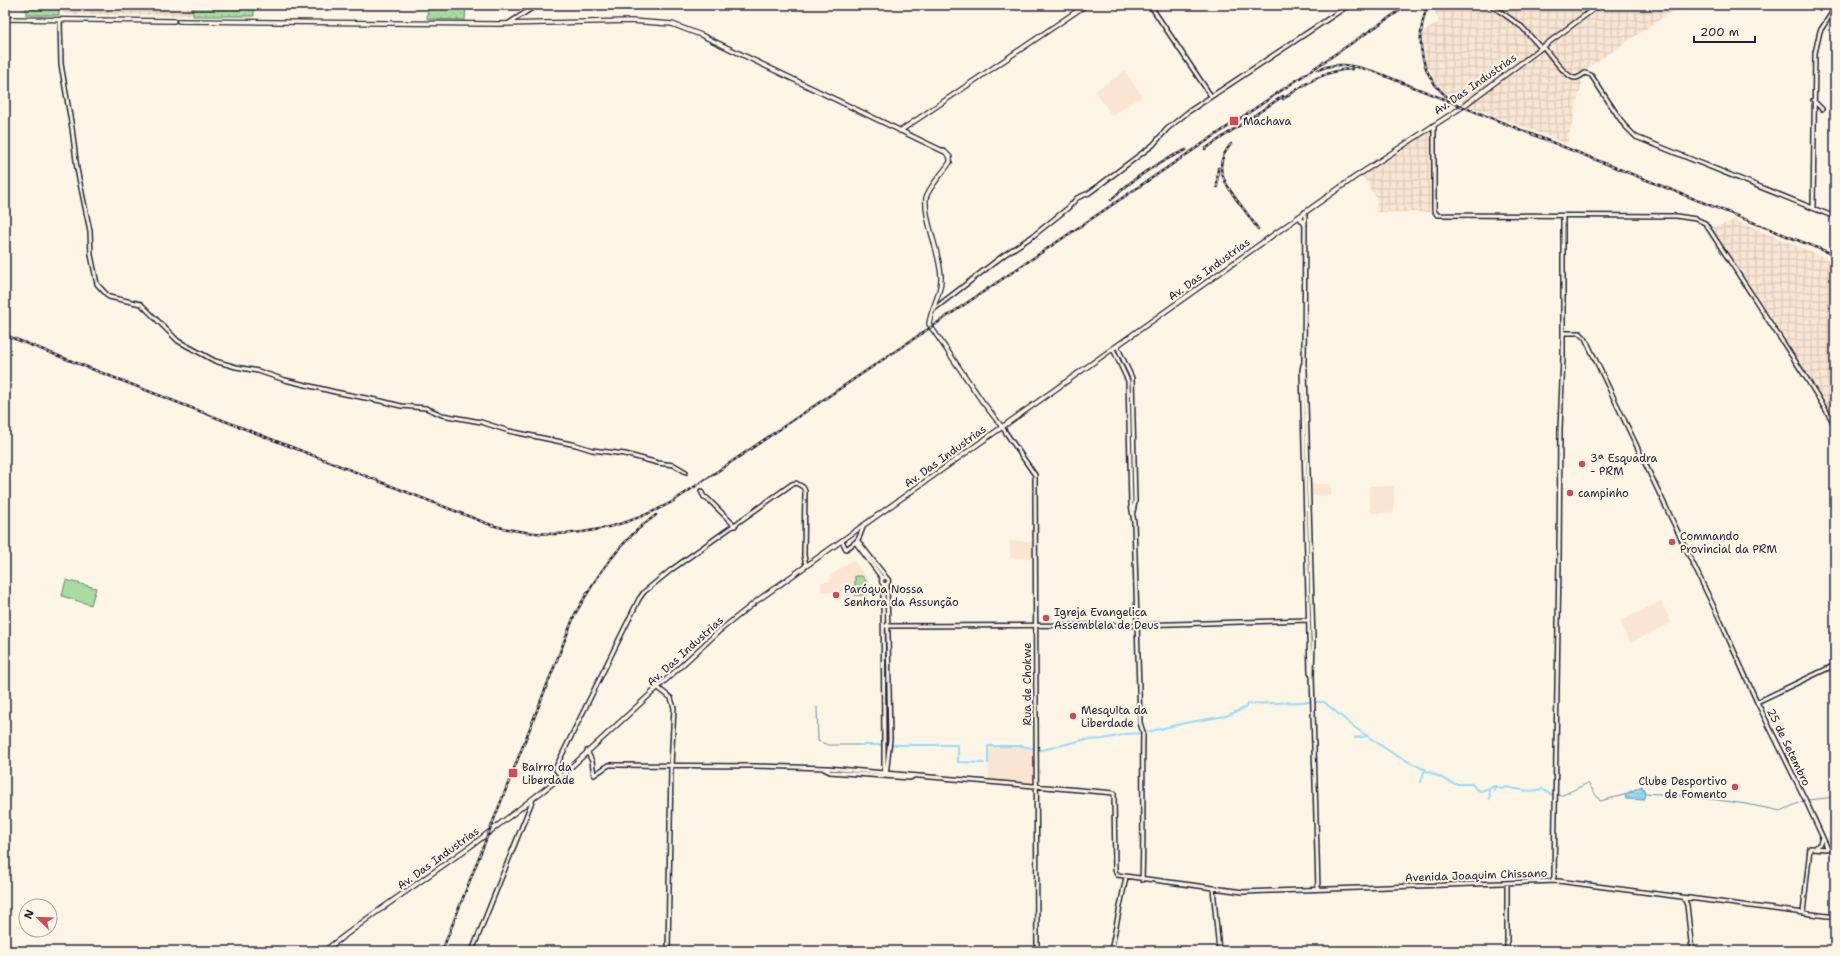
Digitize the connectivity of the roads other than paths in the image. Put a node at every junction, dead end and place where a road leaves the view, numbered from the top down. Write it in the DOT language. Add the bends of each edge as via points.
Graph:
graph roads {
  1 [pos="537,5"];
  2 [pos="1086,5"];
  3 [pos="1150,5"];
  4 [pos="1349,5"];
  5 [pos="1491,5"];
  6 [pos="1598,5"];
  7 [pos="1831,5"];
  8 [pos="1834,10"];
  9 [pos="5,19"];
  10 [pos="60,20"];
  11 [pos="174,21"];
  12 [pos="179,21"];
  13 [pos="509,23"];
  14 [pos="1542,47"];
  15 [pos="1210,96"];
  16 [pos="1813,100"];
  17 [pos="1822,109"];
  18 [pos="1434,125"];
  19 [pos="900,131"];
  20 [pos="1813,208"];
  21 [pos="1305,212"];
  22 [pos="1563,216"];
  23 [pos="1299,217"];
  24 [pos="1835,217"];
  25 [pos="1305,225"];
  26 [pos="934,309"];
  27 [pos="1563,333"];
  28 [pos="1117,346"];
  29 [pos="1113,349"];
  30 [pos="1835,425"];
  31 [pos="1002,427"];
  32 [pos="686,472"];
  33 [pos="1132,477"];
  34 [pos="701,491"];
  35 [pos="735,526"];
  36 [pos="863,527"];
  37 [pos="842,541"];
  38 [pos="857,542"];
  39 [pos="806,566"];
  40 [pos="884,578"];
  41 [pos="885,584"];
  42 [pos="1310,616"];
  43 [pos="1309,620"];
  44 [pos="1036,625"];
  45 [pos="1137,625"];
  46 [pos="885,626"];
  47 [pos="1311,640"];
  48 [pos="1835,665"];
  49 [pos="657,687"];
  50 [pos="1757,702"];
  51 [pos="587,751"];
  52 [pos="671,766"];
  53 [pos="886,775"];
  54 [pos="561,776"];
  55 [pos="1037,787"];
  56 [pos="534,797"];
  57 [pos="1822,836"];
  58 [pos="1815,848"];
  59 [pos="1554,863"];
  60 [pos="1126,877"];
  61 [pos="1142,880"];
  62 [pos="1552,881"];
  63 [pos="1558,881"];
  64 [pos="1506,883"];
  65 [pos="1213,888"];
  66 [pos="1318,889"];
  67 [pos="1684,898"];
  68 [pos="1690,899"];
  69 [pos="1687,905"];
  70 [pos="1803,913"];
  71 [pos="1835,917"];
  72 [pos="324,951"];
  73 [pos="472,951"];
  74 [pos="668,951"];
  75 [pos="1038,951"];
  76 [pos="1111,951"];
  77 [pos="1219,951"];
  78 [pos="1507,951"];
  79 [pos="1692,951"];
  1 -- 13 [label="street"];
  2 -- 19 [label="main road"];
  3 -- 15 [label="street"];
  4 -- 15 [label="street"];
  5 -- 14 [label="street" via="1522,27"];
  6 -- 14 [label="main road, Av. Das Industrias"];
  7 -- 8 [label="street"];
  8 -- 16 [label="street" via="1820,31 1815,53"];
  9 -- 10 [label="main road"];
  10 -- 11 [label="main road"];
  10 -- 32 [label="street" via="61,64 77,169 90,231 91,255 97,284 109,297 141,304 178,340 215,361 335,392 401,406 426,408 442,415 481,422 592,450 625,454 674,465"];
  11 -- 12 [label="street"];
  12 -- 13 [label="main road"];
  13 -- 19 [label="main road" via="631,21 672,24 701,35"];
  14 -- 18 [label="main road, Av. Das Industrias"];
  14 -- 20 [label="street" via="1573,78 1585,73 1591,75 1624,124 1636,137"];
  15 -- 26 [label="street" via="1167,129 1153,145 1089,193 1077,198 1033,236 1004,254"];
  16 -- 17 [label="street"];
  16 -- 20 [label="street"];
  18 -- 21 [label="main road, Av. Das Industrias"];
  18 -- 22 [label="street" via="1435,214"];
  19 -- 26 [label="main road" via="945,152 950,157 949,164 926,197 941,276"];
  20 -- 24 [label="street"];
  21 -- 23 [label="main road, Av. Das Industrias"];
  21 -- 25 [label="street"];
  22 -- 27 [label="street"];
  22 -- 30 [label="street" via="1676,216 1705,223"];
  23 -- 25 [label="street"];
  23 -- 28 [label="main road, Av. Das Industrias"];
  25 -- 42 [label="street" via="1304,365"];
  26 -- 31 [label="main road" via="929,324"];
  27 -- 50 [label="street, 25 de Setembro" via="1583,335"];
  27 -- 59 [label="street"];
  28 -- 29 [label="main road, Av. Das Industrias"];
  28 -- 33 [label="street" via="1132,378"];
  29 -- 31 [label="main road, Av. Das Industrias"];
  29 -- 33 [label="street" via="1128,380"];
  31 -- 36 [label="main road, Av. Das Industrias"];
  31 -- 44 [label="street, Rua de Chokwe" via="1035,475"];
  33 -- 45 [label="street"];
  34 -- 35 [label="street" via="704,497"];
  35 -- 39 [label="street" via="796,483 803,487 804,492"];
  35 -- 54 [label="street" via="671,570 641,595 556,767"];
  36 -- 37 [label="main road, Av. Das Industrias"];
  36 -- 38 [label="street"];
  37 -- 38 [label="street" via="846,549"];
  37 -- 39 [label="main road, Av. Das Industrias"];
  38 -- 40 [label="street"];
  39 -- 49 [label="main road, Av. Das Industrias" via="722,628"];
  40 -- 41 [label="street" via="882,582"];
  40 -- 41 [label="street" via="889,581"];
  41 -- 46 [label="street"];
  42 -- 43 [label="street"];
  42 -- 47 [label="street"];
  43 -- 45 [label="street"];
  43 -- 47 [label="street"];
  44 -- 45 [label="street"];
  44 -- 46 [label="street"];
  44 -- 55 [label="street, Rua de Chokwe"];
  45 -- 61 [label="street" via="1140,723 1143,733"];
  46 -- 53 [label="street"];
  46 -- 53 [label="street" via="890,739"];
  47 -- 66 [label="street"];
  48 -- 50 [label="street"];
  49 -- 51 [label="main road, Av. Das Industrias"];
  49 -- 52 [label="street" via="671,698 674,708"];
  50 -- 57 [label="street, 25 de Setembro"];
  51 -- 52 [label="street" via="594,775 609,765"];
  51 -- 54 [label="main road, Av. Das Industrias"];
  52 -- 53 [label="street" via="777,766"];
  52 -- 74 [label="street"];
  53 -- 55 [label="street"];
  54 -- 56 [label="main road, Av. Das Industrias"];
  55 -- 60 [label="street, Avenida Joaquim Chissano" via="1115,793 1115,870 1117,875"];
  55 -- 75 [label="street, Rua de Chokwe"];
  56 -- 72 [label="main road, Av. Das Industrias" via="475,843"];
  56 -- 73 [label="street"];
  57 -- 58 [label="street" via="1820,844"];
  57 -- 58 [label="street" via="1828,849"];
  58 -- 70 [label="street" via="1810,848"];
  59 -- 62 [label="street"];
  59 -- 63 [label="street"];
  60 -- 61 [label="street, Avenida Joaquim Chissano"];
  60 -- 76 [label="street"];
  61 -- 65 [label="street, Avenida Joaquim Chissano"];
  62 -- 63 [label="street, Avenida Joaquim Chissano"];
  62 -- 64 [label="street, Avenida Joaquim Chissano"];
  63 -- 67 [label="street, Avenida Joaquim Chissano"];
  64 -- 66 [label="street, Avenida Joaquim Chissano"];
  64 -- 78 [label="street"];
  65 -- 66 [label="street, Avenida Joaquim Chissano" via="1243,892"];
  65 -- 77 [label="street"];
  67 -- 68 [label="street, Avenida Joaquim Chissano"];
  67 -- 69 [label="street"];
  68 -- 69 [label="street"];
  68 -- 70 [label="street, Avenida Joaquim Chissano"];
  69 -- 79 [label="street"];
  70 -- 71 [label="street, Avenida Joaquim Chissano"];
}
